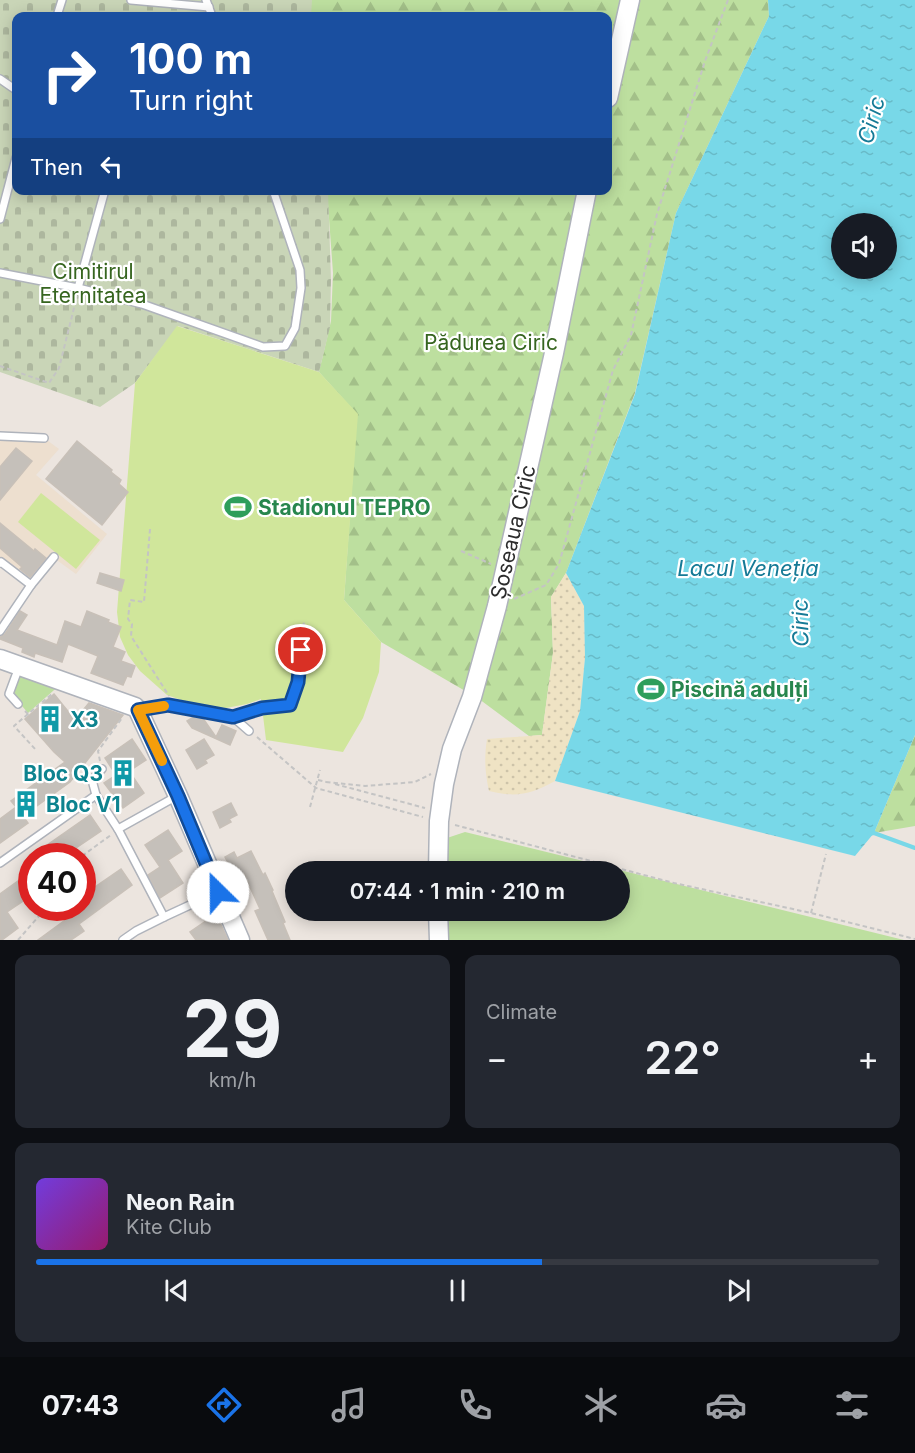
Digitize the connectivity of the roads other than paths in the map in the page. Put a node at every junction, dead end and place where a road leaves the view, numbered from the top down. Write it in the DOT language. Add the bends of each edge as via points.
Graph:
graph roads {
  1 [pos="131,0"];
  2 [pos="630,0"];
  3 [pos="207,3"];
  4 [pos="612,80"];
  5 [pos="12,173"];
  6 [pos="104,195"];
  7 [pos="275,195"];
  8 [pos="586,195"];
  9 [pos="0,219"];
  10 [pos="0,273"];
  11 [pos="78,288"];
  12 [pos="0,436"];
  13 [pos="44,438"];
  14 [pos="54,557"];
  15 [pos="0,562"];
  16 [pos="31,585"];
  17 [pos="0,631"];
  18 [pos="301,650"];
  19 [pos="0,659"];
  20 [pos="20,666"];
  21 [pos="18,704"];
  22 [pos="134,708"];
  23 [pos="233,717"];
  24 [pos="249,731"];
  25 [pos="102,769"];
  26 [pos="96,795"];
  27 [pos="178,796"];
  28 [pos="118,829"];
  29 [pos="439,861"];
  30 [pos="0,863"];
  31 [pos="218,892"];
  32 [pos="164,917"];
  33 [pos="438,921"];
  34 [pos="123,940"];
  35 [pos="240,940"];
  36 [pos="439,940"];
  1 -- 3 [label="lane"];
  2 -- 4 [label="street"];
  5 -- 9 [label="lane"];
  6 -- 11 [label="lane"];
  7 -- 11 [label="lane" via="300,270 295,328 285,346 263,347 142,304"];
  8 -- 29 [label="street, Șoseaua Ciric" via="497,606 472,697 449,761"];
  10 -- 11 [label="lane"];
  12 -- 13 [label="lane"];
  14 -- 16 [label="lane"];
  15 -- 16 [label="lane"];
  16 -- 17 [label="lane"];
  18 -- 23 [label="lane" via="298,682 290,705"];
  19 -- 20 [label="street"];
  20 -- 21 [label="lane" via="9,694"];
  20 -- 22 [label="street"];
  22 -- 23 [label="lane" via="168,705"];
  22 -- 27 [label="street"];
  23 -- 24 [label="lane"];
  25 -- 26 [label="lane" via="92,780"];
  26 -- 28 [label="lane"];
  26 -- 30 [label="lane"];
  27 -- 28 [label="lane"];
  27 -- 31 [label="street"];
  28 -- 32 [label="lane"];
  31 -- 32 [label="lane"];
  31 -- 35 [label="street"];
  32 -- 34 [label="lane"];
  33 -- 36 [label="street"];
}
